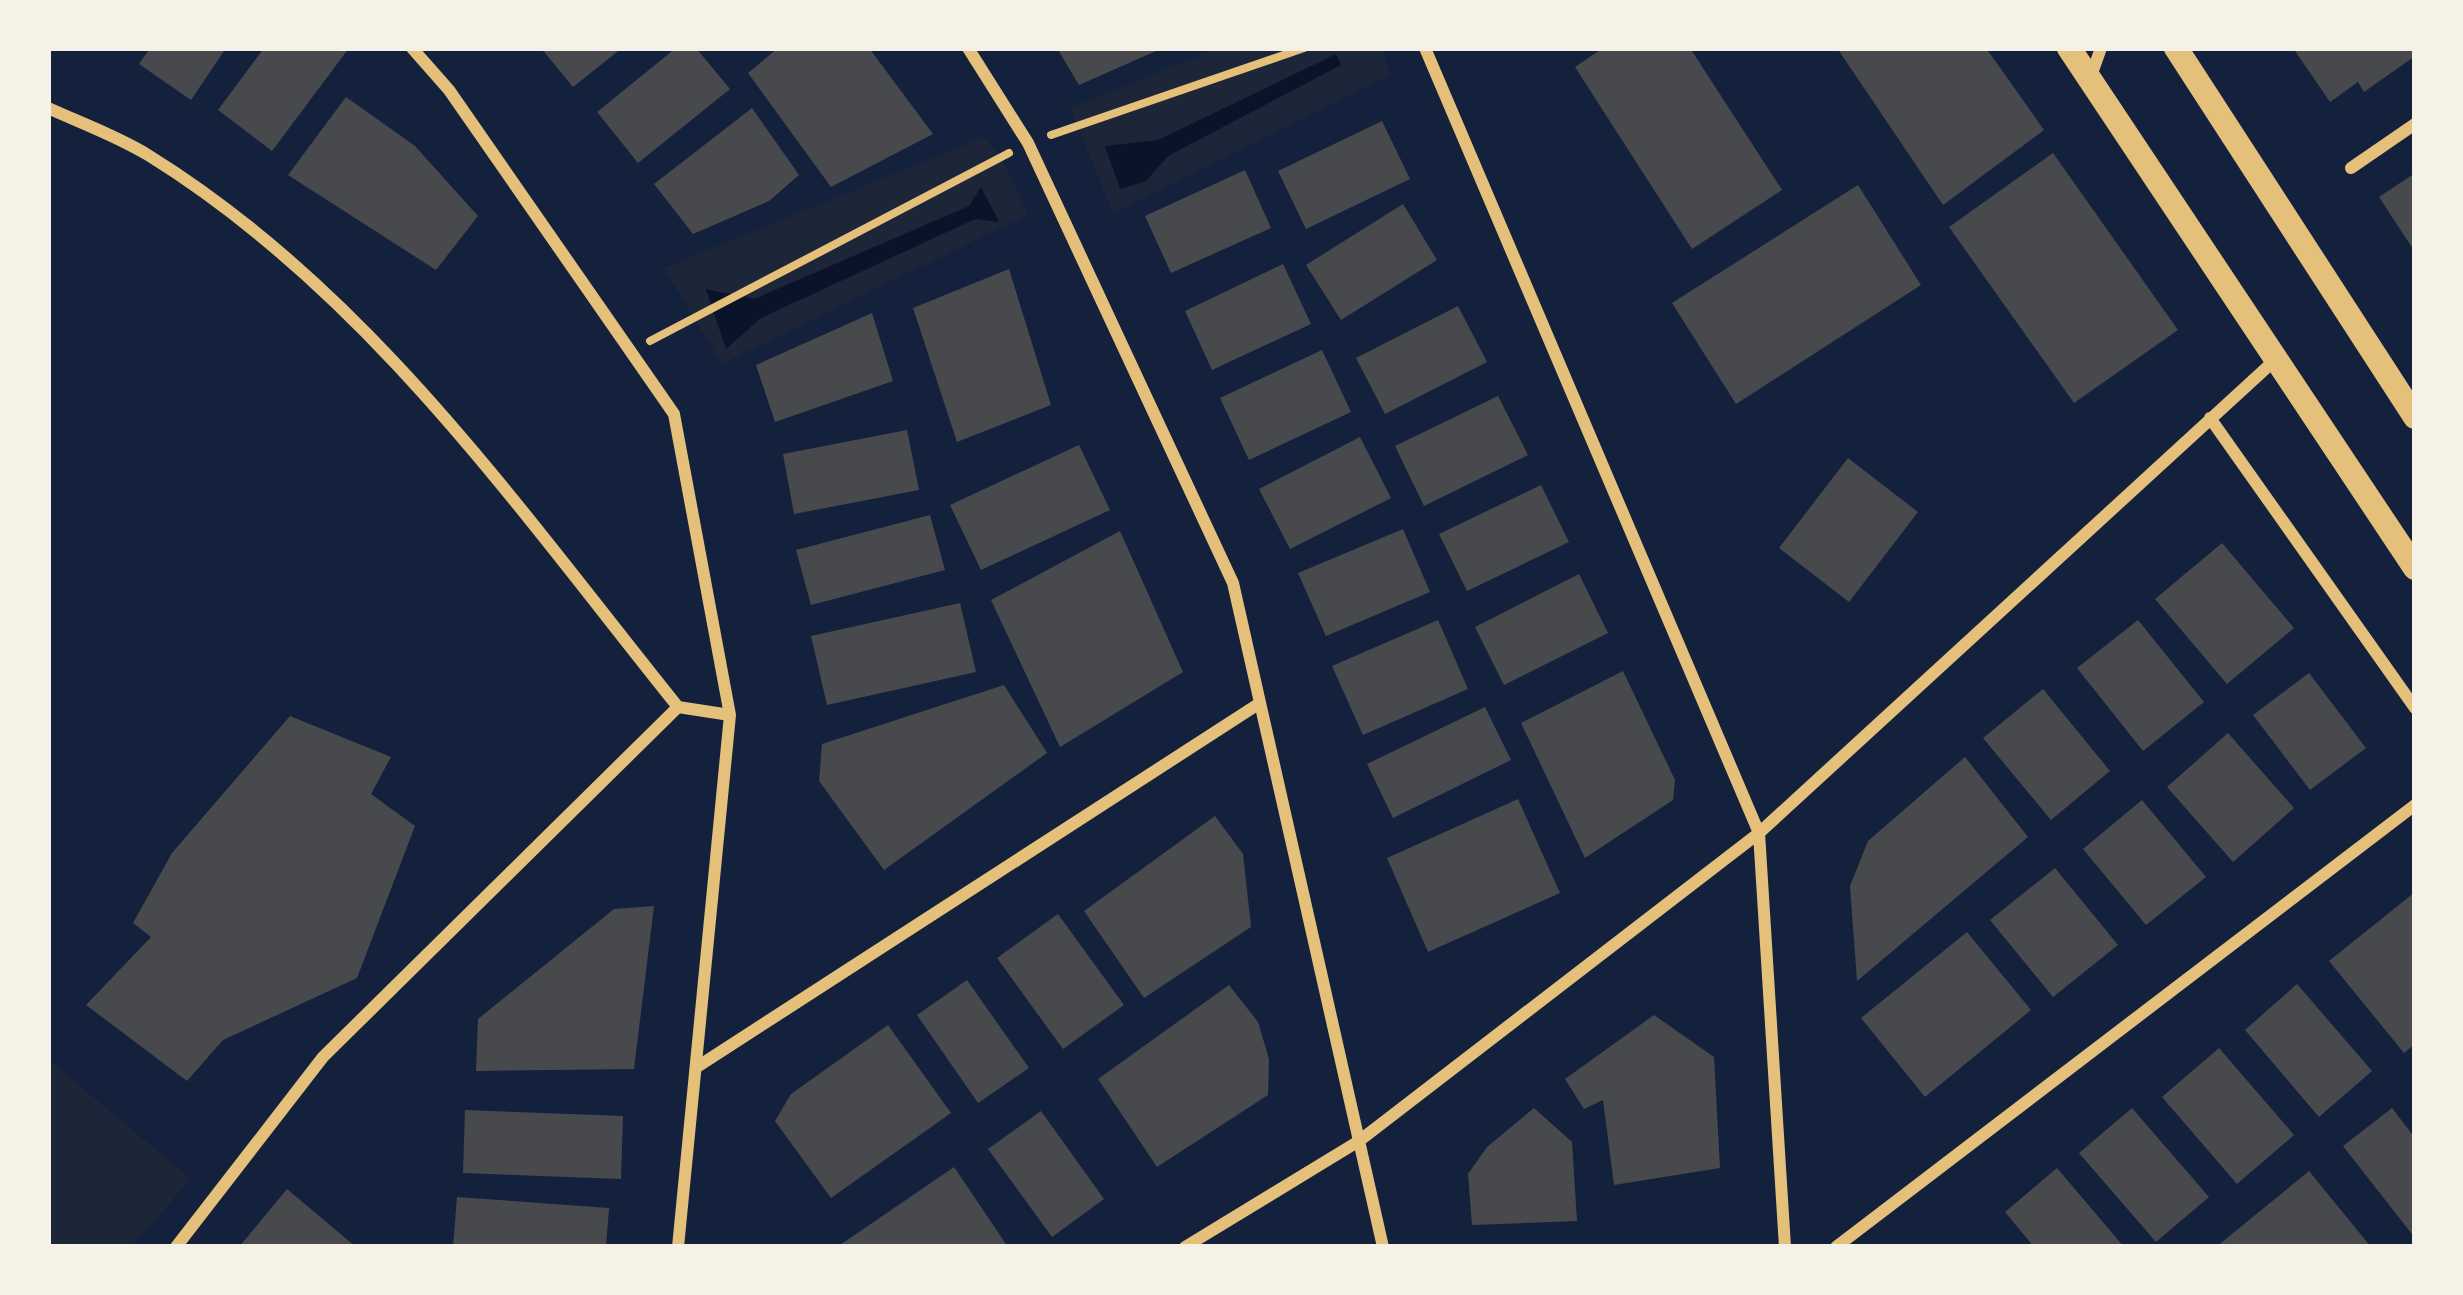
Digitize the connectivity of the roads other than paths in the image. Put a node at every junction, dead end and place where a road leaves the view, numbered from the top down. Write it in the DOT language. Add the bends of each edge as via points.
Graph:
graph roads {
  1 [pos="412,48"];
  2 [pos="968,48"];
  3 [pos="1425,48"];
  4 [pos="2069,48"];
  5 [pos="2101,48"];
  6 [pos="2176,48"];
  7 [pos="2091,78"];
  8 [pos="48,108"];
  9 [pos="2415,124"];
  10 [pos="2350,168"];
  11 [pos="2275,360"];
  12 [pos="2210,418"];
  13 [pos="2415,418"];
  14 [pos="2415,568"];
  15 [pos="1260,703"];
  16 [pos="678,706"];
  17 [pos="2415,708"];
  18 [pos="730,715"];
  19 [pos="2415,805"];
  20 [pos="1760,833"];
  21 [pos="697,1067"];
  22 [pos="1359,1141"];
  23 [pos="176,1247"];
  24 [pos="678,1247"];
  25 [pos="1185,1247"];
  26 [pos="1383,1247"];
  27 [pos="1785,1247"];
  28 [pos="1836,1247"];
  1 -- 18 [label="street" via="674,413"];
  2 -- 15 [label="street" via="1028,143 1232,583"];
  3 -- 20 [label="street"];
  4 -- 7 [label="main road"];
  5 -- 7 [label="street"];
  6 -- 13 [label="main road"];
  7 -- 11 [label="main road"];
  8 -- 16 [label="street" via="146,153 297,264 432,401"];
  9 -- 10 [label="street"];
  11 -- 12 [label="street"];
  11 -- 14 [label="main road"];
  12 -- 17 [label="street"];
  12 -- 20 [label="street"];
  15 -- 21 [label="street"];
  15 -- 22 [label="street"];
  16 -- 18 [label="street"];
  16 -- 23 [label="street" via="323,1057"];
  18 -- 21 [label="street"];
  19 -- 28 [label="street"];
  20 -- 22 [label="street"];
  20 -- 27 [label="street"];
  21 -- 24 [label="street"];
  22 -- 25 [label="street"];
  22 -- 26 [label="street"];
}
